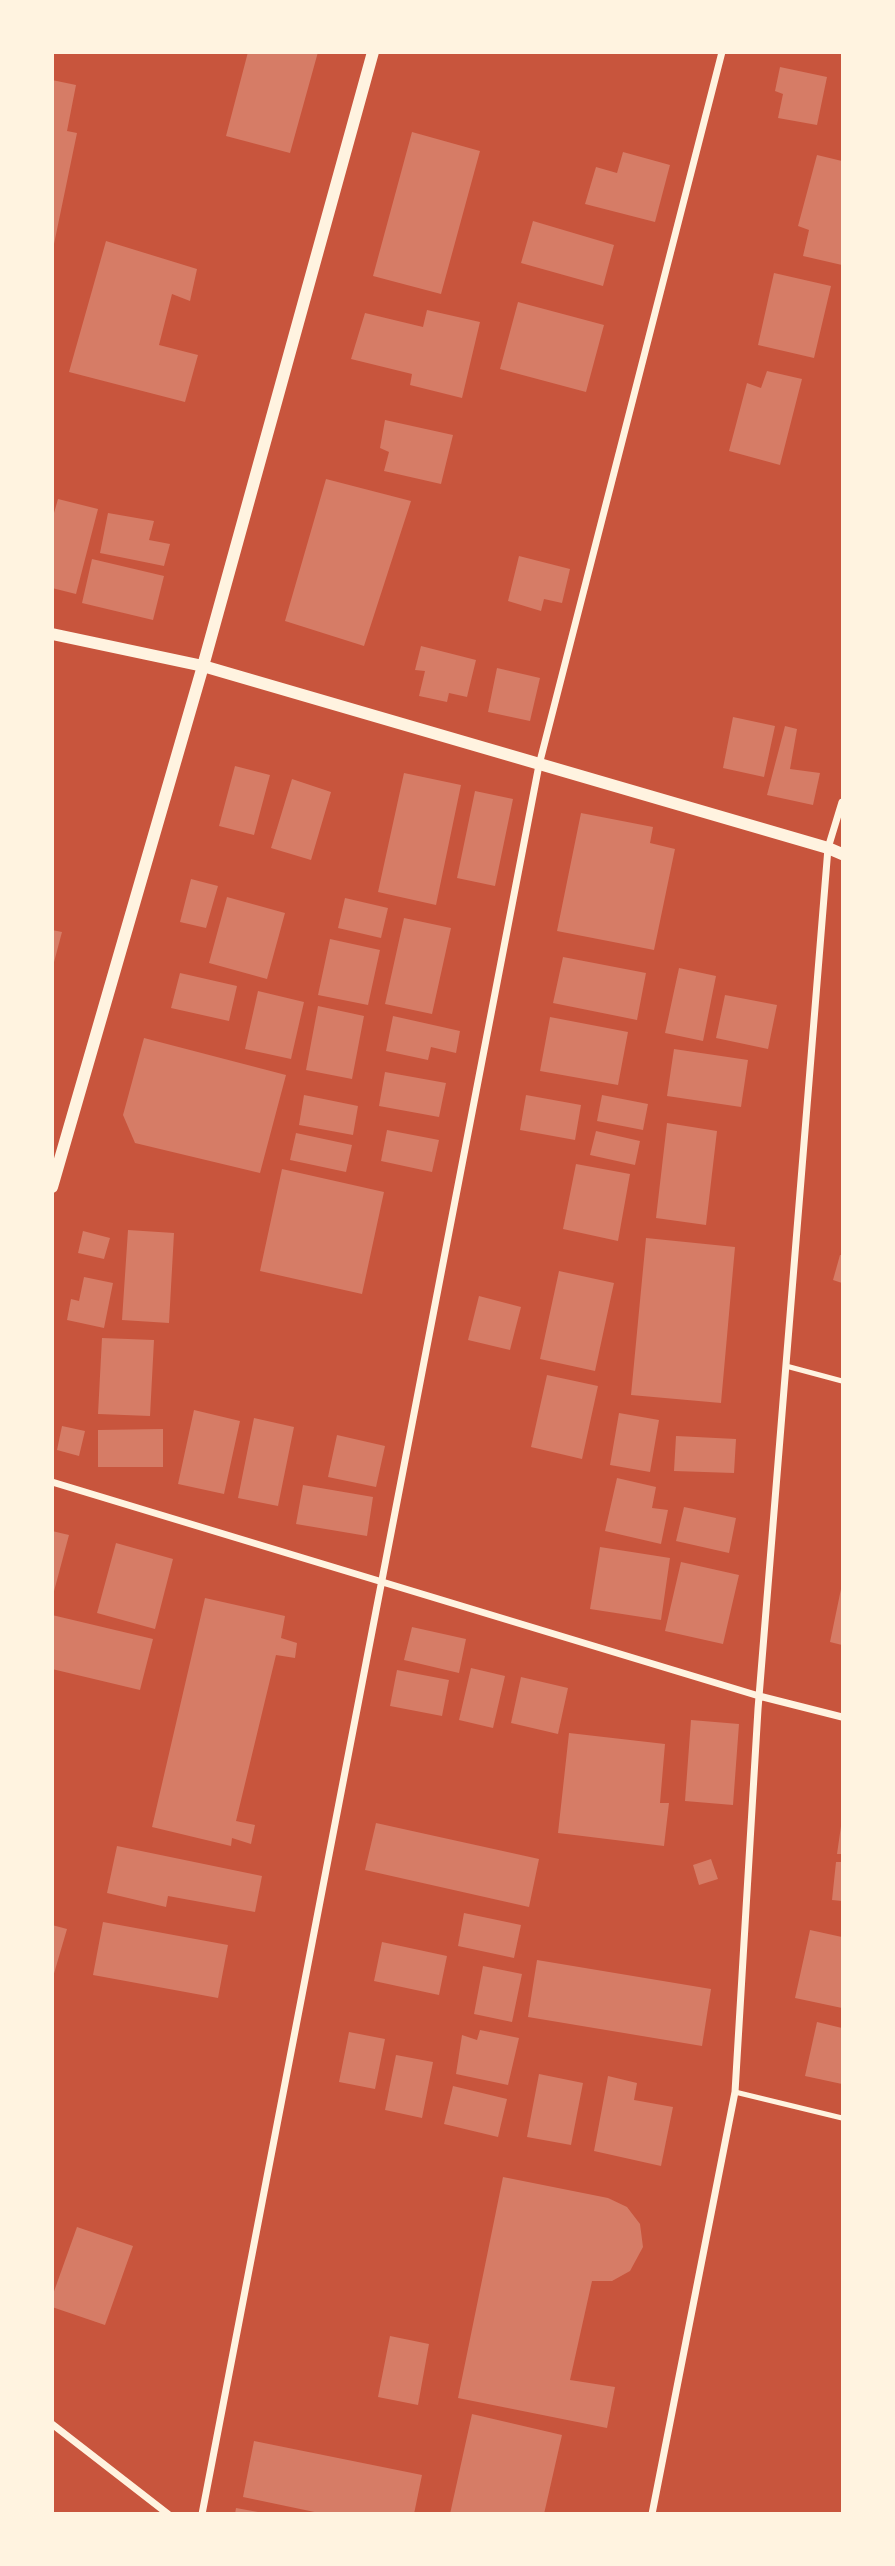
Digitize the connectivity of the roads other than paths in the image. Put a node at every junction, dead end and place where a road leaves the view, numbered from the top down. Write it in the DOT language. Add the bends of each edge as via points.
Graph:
graph roads {
  1 [pos="373,52"];
  2 [pos="722,52"];
  3 [pos="52,634"];
  4 [pos="203,666"];
  5 [pos="539,765"];
  6 [pos="842,802"];
  7 [pos="828,848"];
  8 [pos="842,854"];
  9 [pos="52,1186"];
  10 [pos="786,1366"];
  11 [pos="842,1381"];
  12 [pos="52,1482"];
  13 [pos="381,1582"];
  14 [pos="759,1696"];
  15 [pos="842,1717"];
  16 [pos="735,2092"];
  17 [pos="842,2118"];
  18 [pos="52,2424"];
  19 [pos="168,2514"];
  20 [pos="202,2514"];
  21 [pos="652,2514"];
  1 -- 4 [label="street"];
  2 -- 5 [label="street"];
  3 -- 4 [label="street"];
  4 -- 5 [label="street"];
  4 -- 9 [label="street"];
  5 -- 7 [label="street"];
  5 -- 13 [label="street"];
  6 -- 7 [label="street"];
  7 -- 8 [label="street"];
  7 -- 10 [label="street"];
  10 -- 11 [label="lane"];
  10 -- 14 [label="street"];
  12 -- 13 [label="street"];
  13 -- 14 [label="street"];
  13 -- 20 [label="street"];
  14 -- 15 [label="street"];
  14 -- 16 [label="street"];
  16 -- 17 [label="lane"];
  16 -- 21 [label="street"];
  18 -- 19 [label="street"];
}
